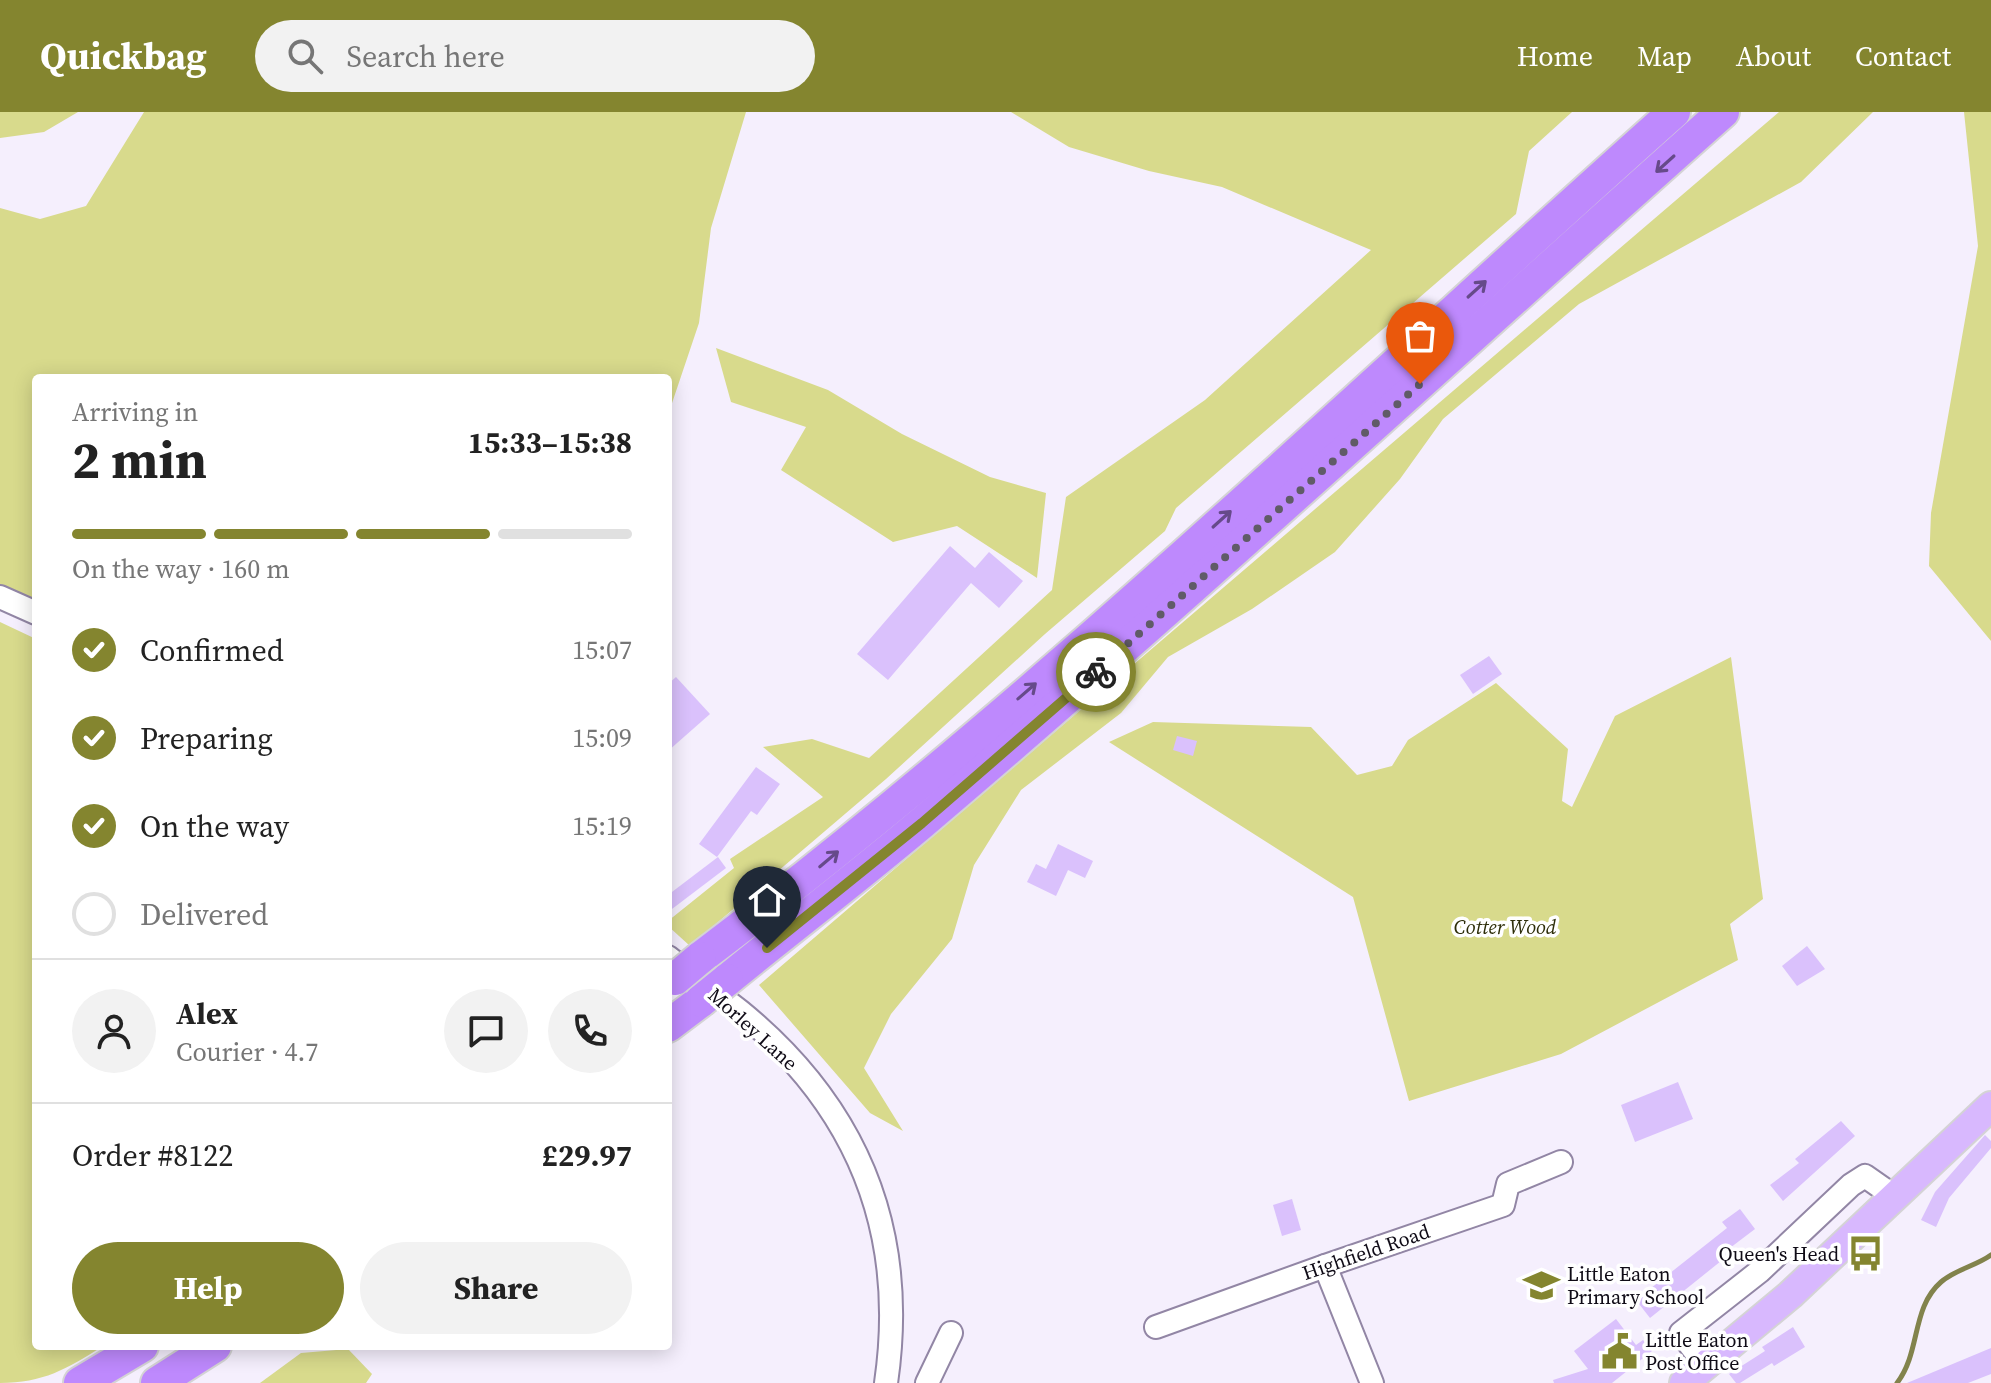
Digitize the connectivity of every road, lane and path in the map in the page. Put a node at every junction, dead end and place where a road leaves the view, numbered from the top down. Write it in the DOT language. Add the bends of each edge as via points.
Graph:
graph roads {
  1 [pos="1674,112"];
  2 [pos="1723,112"];
  3 [pos="0,597"];
  4 [pos="32,611"];
  5 [pos="672,972"];
  6 [pos="672,974"];
  7 [pos="672,1023"];
  8 [pos="1991,1106"];
  9 [pos="1561,1162"];
  10 [pos="1895,1197"];
  11 [pos="1325,1266"];
  12 [pos="1156,1327"];
  13 [pos="951,1333"];
  14 [pos="135,1350"];
  15 [pos="209,1350"];
  16 [pos="1696,1375"];
  17 [pos="80,1383"];
  18 [pos="157,1383"];
  19 [pos="886,1383"];
  20 [pos="927,1383"];
  21 [pos="1372,1383"];
  5 -- 1 [label="highway, one-way, bridge" via="700,958 800,883 1032,687"];
  2 -- 7 [label="highway, one-way, bridge" via="1048,715"];
  3 -- 4 [label="street"];
  6 -- 19 [label="street, Morley Lane" via="742,1014 790,1059 837,1120 863,1168 889,1258"];
  8 -- 10 [label="main road"];
  9 -- 11 [label="street, Highfield Road" via="1508,1184 1503,1205"];
  10 -- 16 [label="main road"];
  10 -- 16 [label="street" via="1865,1176 1760,1271 1681,1333"];
  11 -- 12 [label="street, Highfield Road"];
  11 -- 21 [label="street"];
  13 -- 20 [label="street"];
  14 -- 17 [label="highway"];
  15 -- 18 [label="highway"];
}
